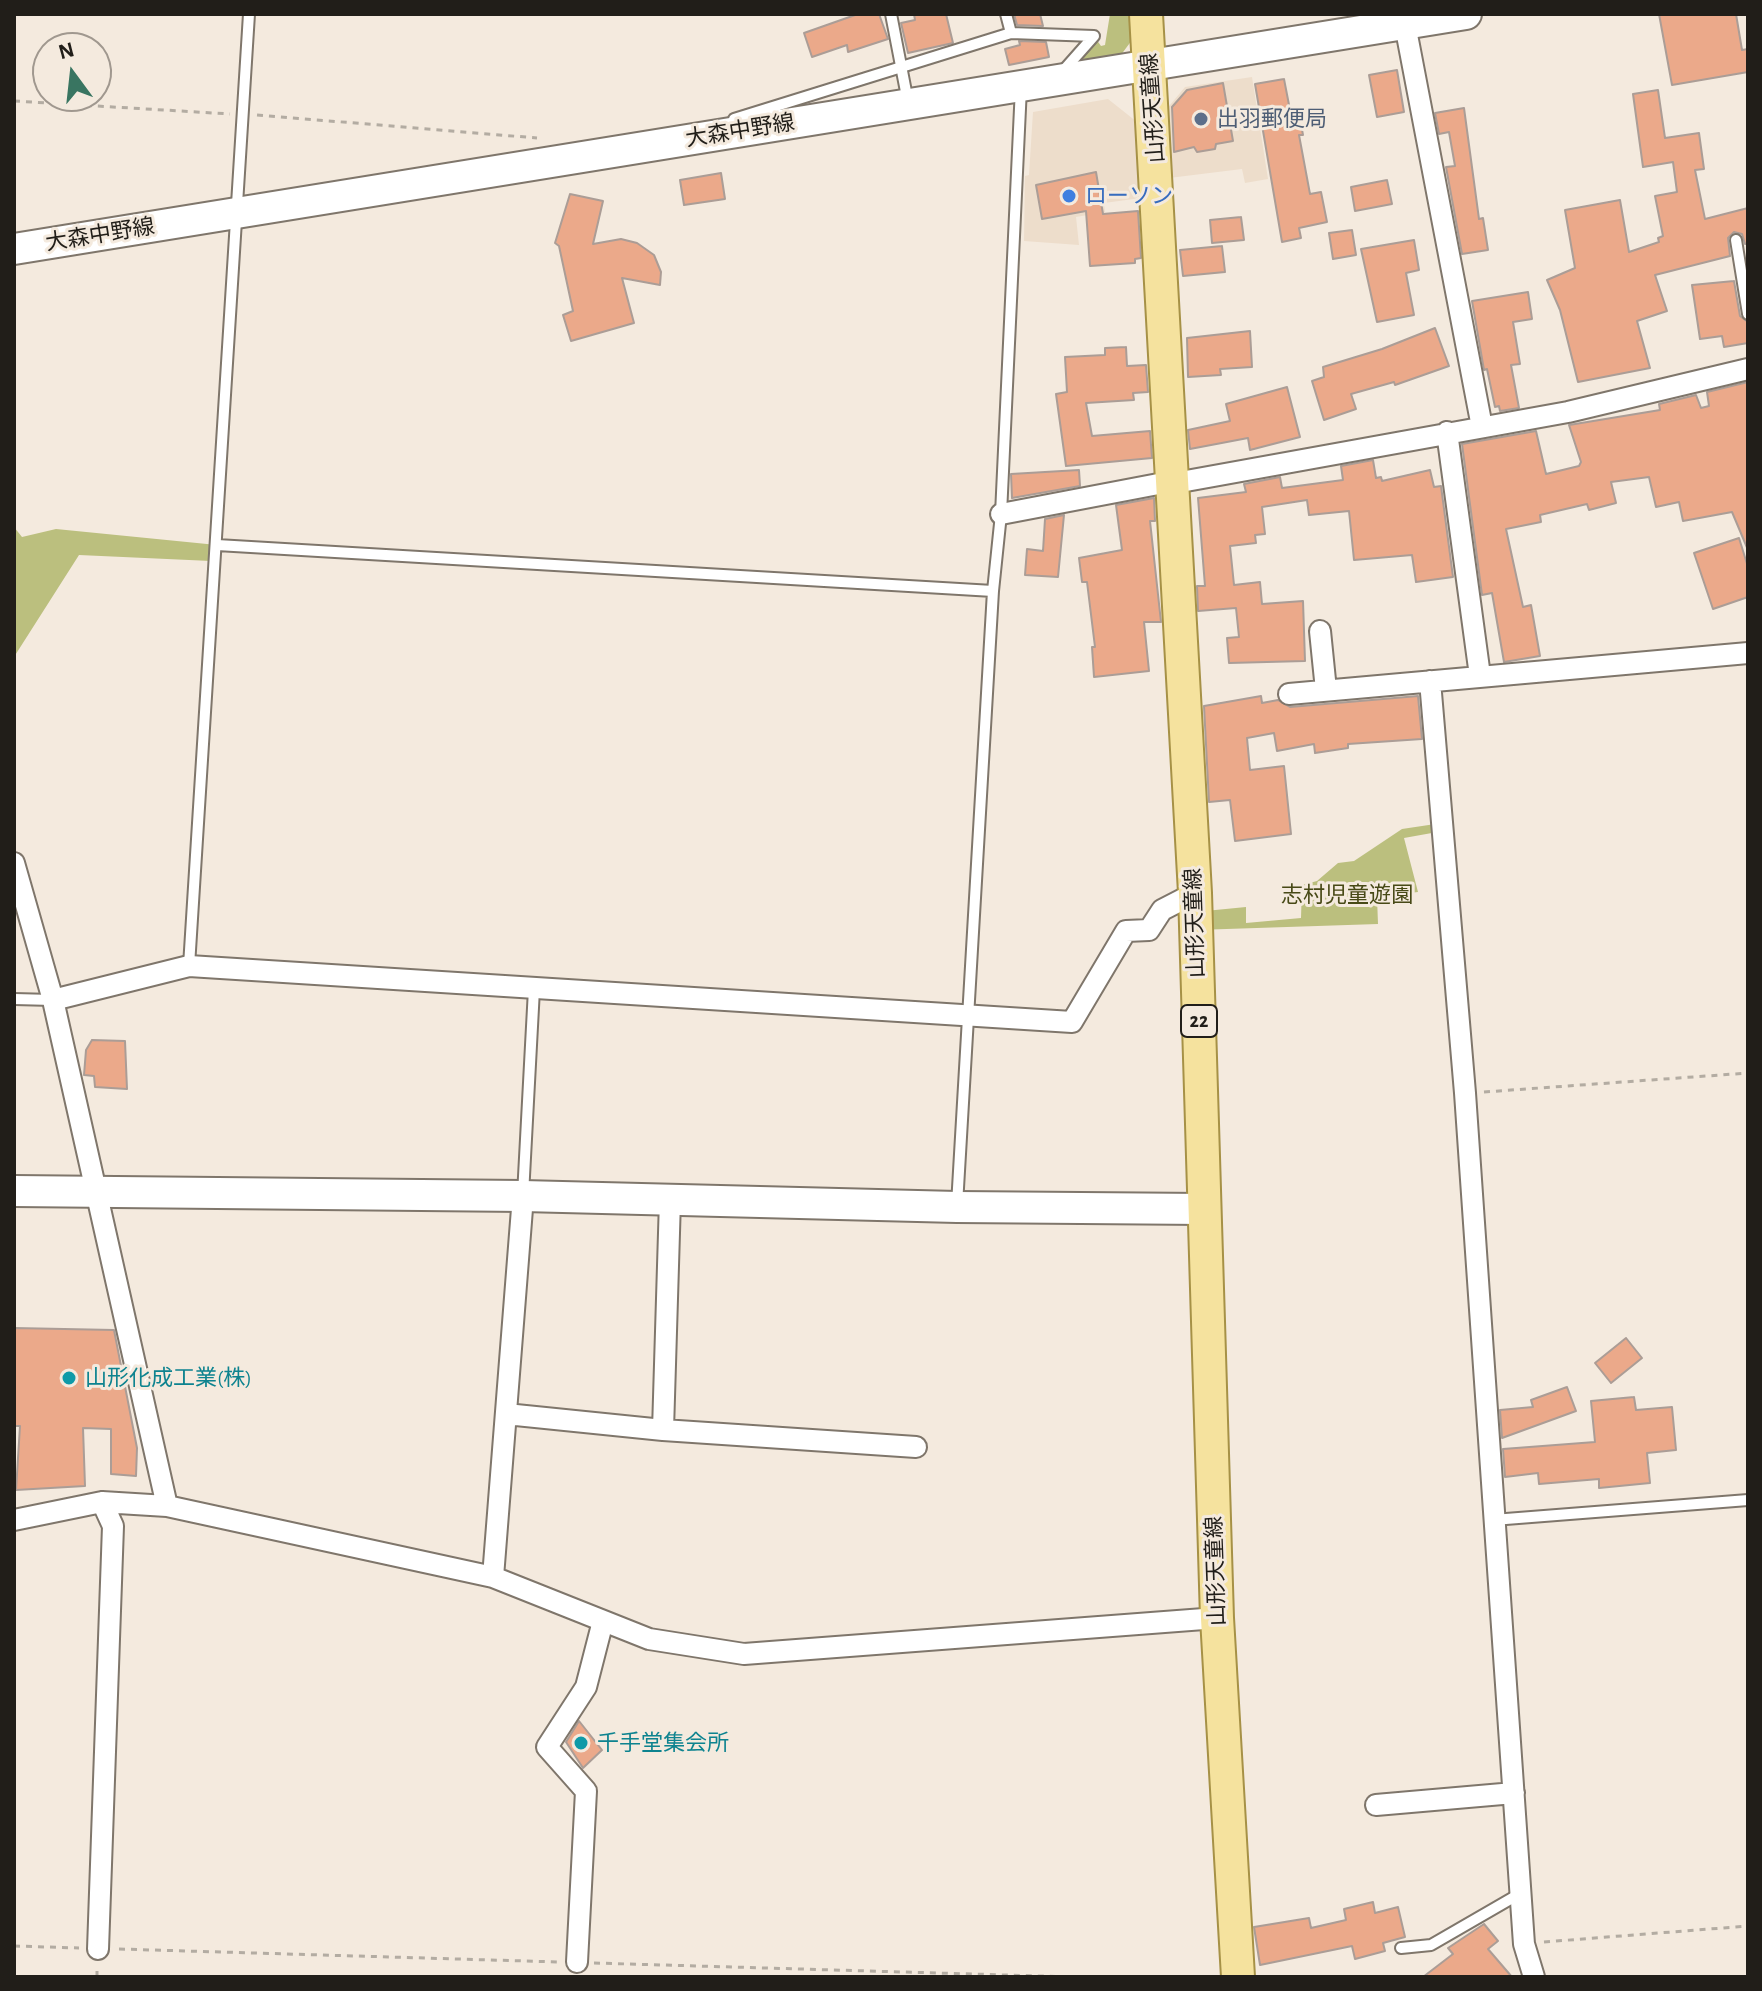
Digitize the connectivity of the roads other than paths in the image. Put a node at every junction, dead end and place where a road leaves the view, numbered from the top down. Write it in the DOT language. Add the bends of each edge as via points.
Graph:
graph roads {
  1 [pos="249,14"];
  2 [pos="891,14"];
  3 [pos="1006,14"];
  4 [pos="1146,14"];
  5 [pos="1466,14"];
  6 [pos="1404,19"];
  7 [pos="1011,33"];
  8 [pos="901,65"];
  9 [pos="1150,66"];
  10 [pos="1057,78"];
  11 [pos="1022,83"];
  12 [pos="908,102"];
  13 [pos="664,142"];
  14 [pos="236,213"];
  15 [pos="1736,240"];
  16 [pos="14,249"];
  17 [pos="1748,314"];
  18 [pos="1748,369"];
  19 [pos="1482,427"];
  20 [pos="1447,432"];
  21 [pos="1174,482"];
  22 [pos="1001,514"];
  23 [pos="217,545"];
  24 [pos="993,591"];
  25 [pos="1320,631"];
  26 [pos="1748,653"];
  27 [pos="1480,676"];
  28 [pos="1430,681"];
  29 [pos="1326,690"];
  30 [pos="1289,694"];
  31 [pos="14,863"];
  32 [pos="1195,893"];
  33 [pos="189,966"];
  34 [pos="534,989"];
  35 [pos="14,999"];
  36 [pos="53,1000"];
  37 [pos="968,1013"];
  38 [pos="14,1191"];
  39 [pos="97,1193"];
  40 [pos="523,1196"];
  41 [pos="670,1200"];
  42 [pos="957,1207"];
  43 [pos="1205,1209"];
  44 [pos="506,1414"];
  45 [pos="663,1430"];
  46 [pos="916,1447"];
  47 [pos="1748,1500"];
  48 [pos="102,1502"];
  49 [pos="167,1506"];
  50 [pos="14,1520"];
  51 [pos="1493,1520"];
  52 [pos="493,1577"];
  53 [pos="1217,1618"];
  54 [pos="603,1621"];
  55 [pos="1514,1793"];
  56 [pos="1376,1805"];
  57 [pos="1521,1893"];
  58 [pos="1401,1948"];
  59 [pos="98,1949"];
  60 [pos="577,1962"];
  61 [pos="1238,1977"];
  62 [pos="1534,1977"];
  1 -- 14 [label="lane"];
  2 -- 8 [label="lane"];
  3 -- 7 [label="lane"];
  4 -- 9 [label="main road, 山形天童線 / 22"];
  5 -- 6 [label="main road, 大森中野線"];
  6 -- 9 [label="main road, 大森中野線"];
  6 -- 19 [label="street"];
  7 -- 8 [label="lane"];
  7 -- 10 [label="lane" via="1094,36"];
  8 -- 12 [label="lane"];
  8 -- 13 [label="lane"];
  9 -- 10 [label="main road, 大森中野線"];
  9 -- 21 [label="main road, 山形天童線 / 22"];
  10 -- 11 [label="main road, 大森中野線"];
  11 -- 12 [label="main road, 大森中野線"];
  11 -- 22 [label="lane"];
  12 -- 13 [label="main road, 大森中野線"];
  13 -- 14 [label="main road, 大森中野線"];
  14 -- 16 [label="main road, 大森中野線"];
  14 -- 23 [label="lane"];
  15 -- 17 [label="lane"];
  18 -- 19 [label="street"];
  19 -- 20 [label="street"];
  20 -- 21 [label="street"];
  20 -- 27 [label="street"];
  21 -- 22 [label="street"];
  21 -- 32 [label="main road, 山形天童線 / 22"];
  22 -- 24 [label="lane"];
  23 -- 24 [label="lane"];
  23 -- 33 [label="lane"];
  24 -- 37 [label="lane"];
  25 -- 29 [label="street"];
  26 -- 27 [label="street"];
  27 -- 28 [label="street"];
  28 -- 29 [label="street"];
  28 -- 51 [label="street" via="1465,1093"];
  29 -- 30 [label="street"];
  31 -- 36 [label="street"];
  32 -- 37 [label="street" via="1162,910 1149,930 1126,931 1072,1022"];
  32 -- 43 [label="main road, 山形天童線 / 22"];
  33 -- 34 [label="street"];
  33 -- 36 [label="street"];
  34 -- 37 [label="street"];
  34 -- 40 [label="lane"];
  35 -- 36 [label="lane"];
  36 -- 39 [label="street"];
  37 -- 42 [label="lane"];
  38 -- 39 [label="main road"];
  39 -- 40 [label="main road"];
  39 -- 49 [label="street"];
  40 -- 41 [label="main road"];
  40 -- 44 [label="street"];
  41 -- 42 [label="main road"];
  41 -- 45 [label="street"];
  42 -- 43 [label="main road"];
  43 -- 53 [label="main road, 山形天童線 / 22"];
  44 -- 45 [label="street"];
  44 -- 52 [label="street"];
  45 -- 46 [label="street"];
  47 -- 51 [label="lane"];
  48 -- 49 [label="street"];
  48 -- 50 [label="street"];
  48 -- 59 [label="street" via="113,1526"];
  49 -- 52 [label="street"];
  51 -- 55 [label="street"];
  52 -- 54 [label="street"];
  53 -- 54 [label="street" via="744,1654 649,1639"];
  53 -- 61 [label="main road, 山形天童線 / 22"];
  54 -- 60 [label="street" via="586,1687 547,1747 586,1791"];
  55 -- 56 [label="street"];
  55 -- 57 [label="street"];
  57 -- 58 [label="lane" via="1431,1945"];
  57 -- 62 [label="street" via="1524,1944"];
}
